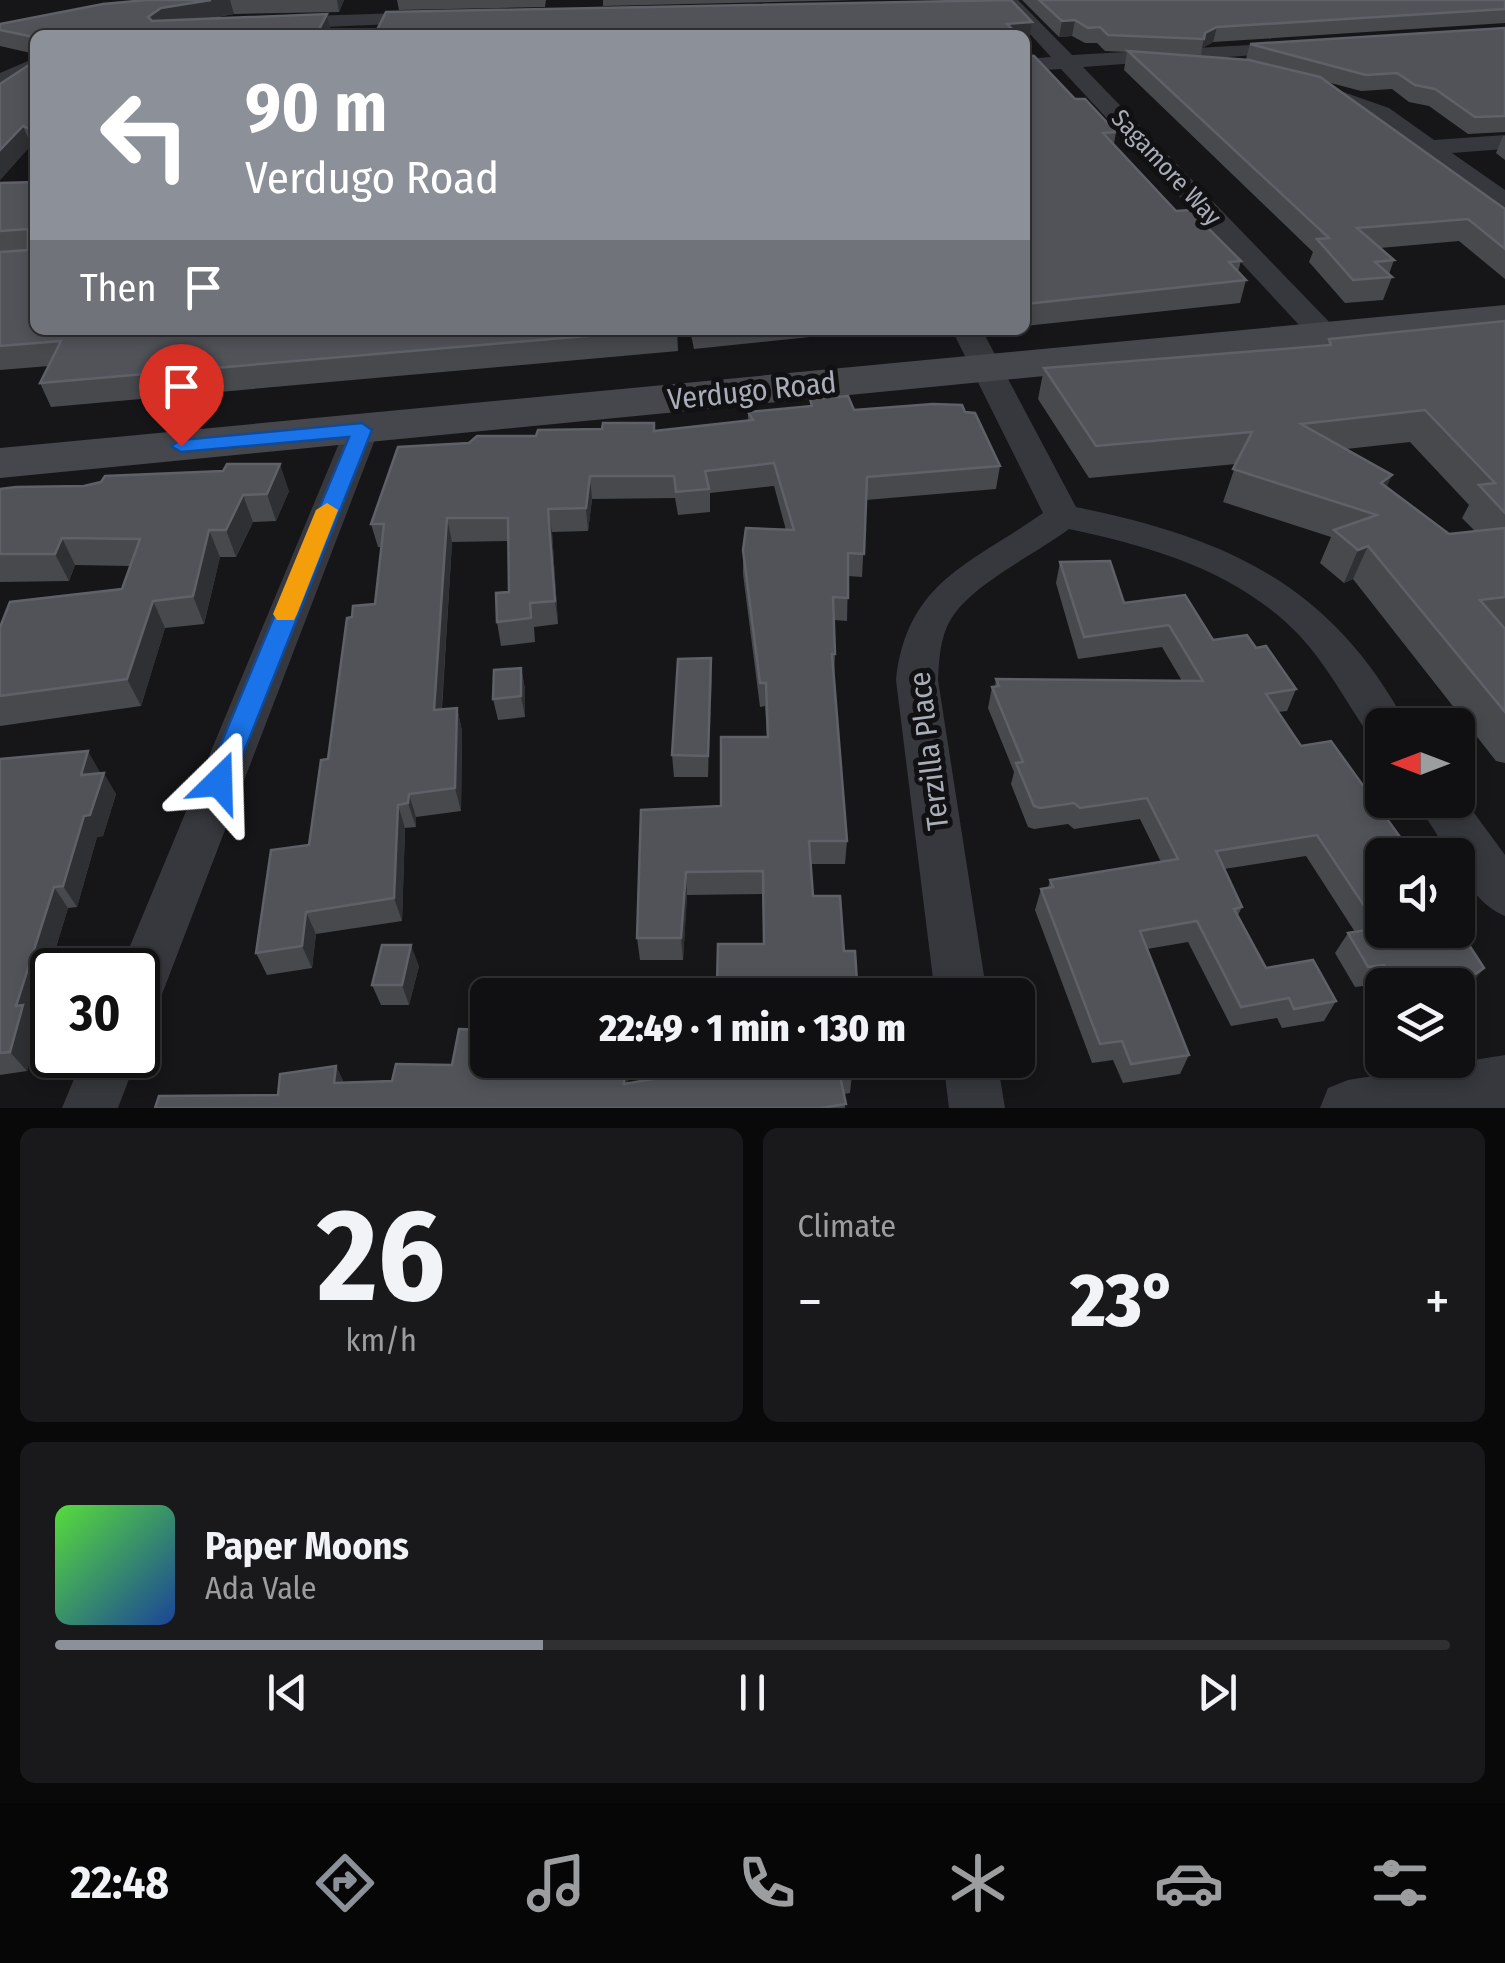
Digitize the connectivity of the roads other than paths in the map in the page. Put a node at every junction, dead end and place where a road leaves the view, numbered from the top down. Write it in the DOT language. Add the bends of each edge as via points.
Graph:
graph roads {
  1 [pos="1002,5"];
  2 [pos="267,11"];
  3 [pos="463,18"];
  4 [pos="363,27"];
  5 [pos="1328,44"];
  6 [pos="1137,57"];
  7 [pos="1066,61"];
  8 [pos="30,63"];
  9 [pos="1030,65"];
  10 [pos="4,72"];
  11 [pos="1505,142"];
  12 [pos="1431,147"];
  13 [pos="1505,202"];
  14 [pos="1505,318"];
  15 [pos="1325,334"];
  16 [pos="977,349"];
  17 [pos="362,430"];
  18 [pos="0,463"];
  19 [pos="1063,516"];
  20 [pos="1373,708"];
  21 [pos="1451,818"];
  22 [pos="1505,894"];
  23 [pos="154,948"];
  24 [pos="959,978"];
  25 [pos="102,1078"];
  26 [pos="973,1078"];
  27 [pos="1505,1083"];
  28 [pos="90,1108"];
  29 [pos="977,1108"];
  30 [pos="1348,1108"];
  1 -- 7 [label="street, Sagamore Way"];
  2 -- 4 [label="street"];
  3 -- 4 [label="street"];
  5 -- 6 [label="street"];
  6 -- 7 [label="street"];
  6 -- 12 [label="street" via="1268,77 1381,112"];
  7 -- 9 [label="street"];
  7 -- 15 [label="street, Sagamore Way"];
  8 -- 10 [label="street"];
  11 -- 12 [label="street"];
  12 -- 13 [label="street"];
  14 -- 15 [label="main road, Verdugo Road"];
  15 -- 16 [label="main road, Verdugo Road"];
  16 -- 17 [label="main road, Verdugo Road"];
  16 -- 19 [label="street"];
  17 -- 18 [label="main road, Verdugo Road"];
  17 -- 23 [label="street"];
  19 -- 20 [label="street" via="1138,531 1270,586 1314,626"];
  19 -- 24 [label="street, Terzilla Place" via="956,584 933,610 918,644 917,680"];
  21 -- 22 [label="street"];
  25 -- 28 [label="street"];
  26 -- 29 [label="street"];
  27 -- 30 [label="street"];
}
